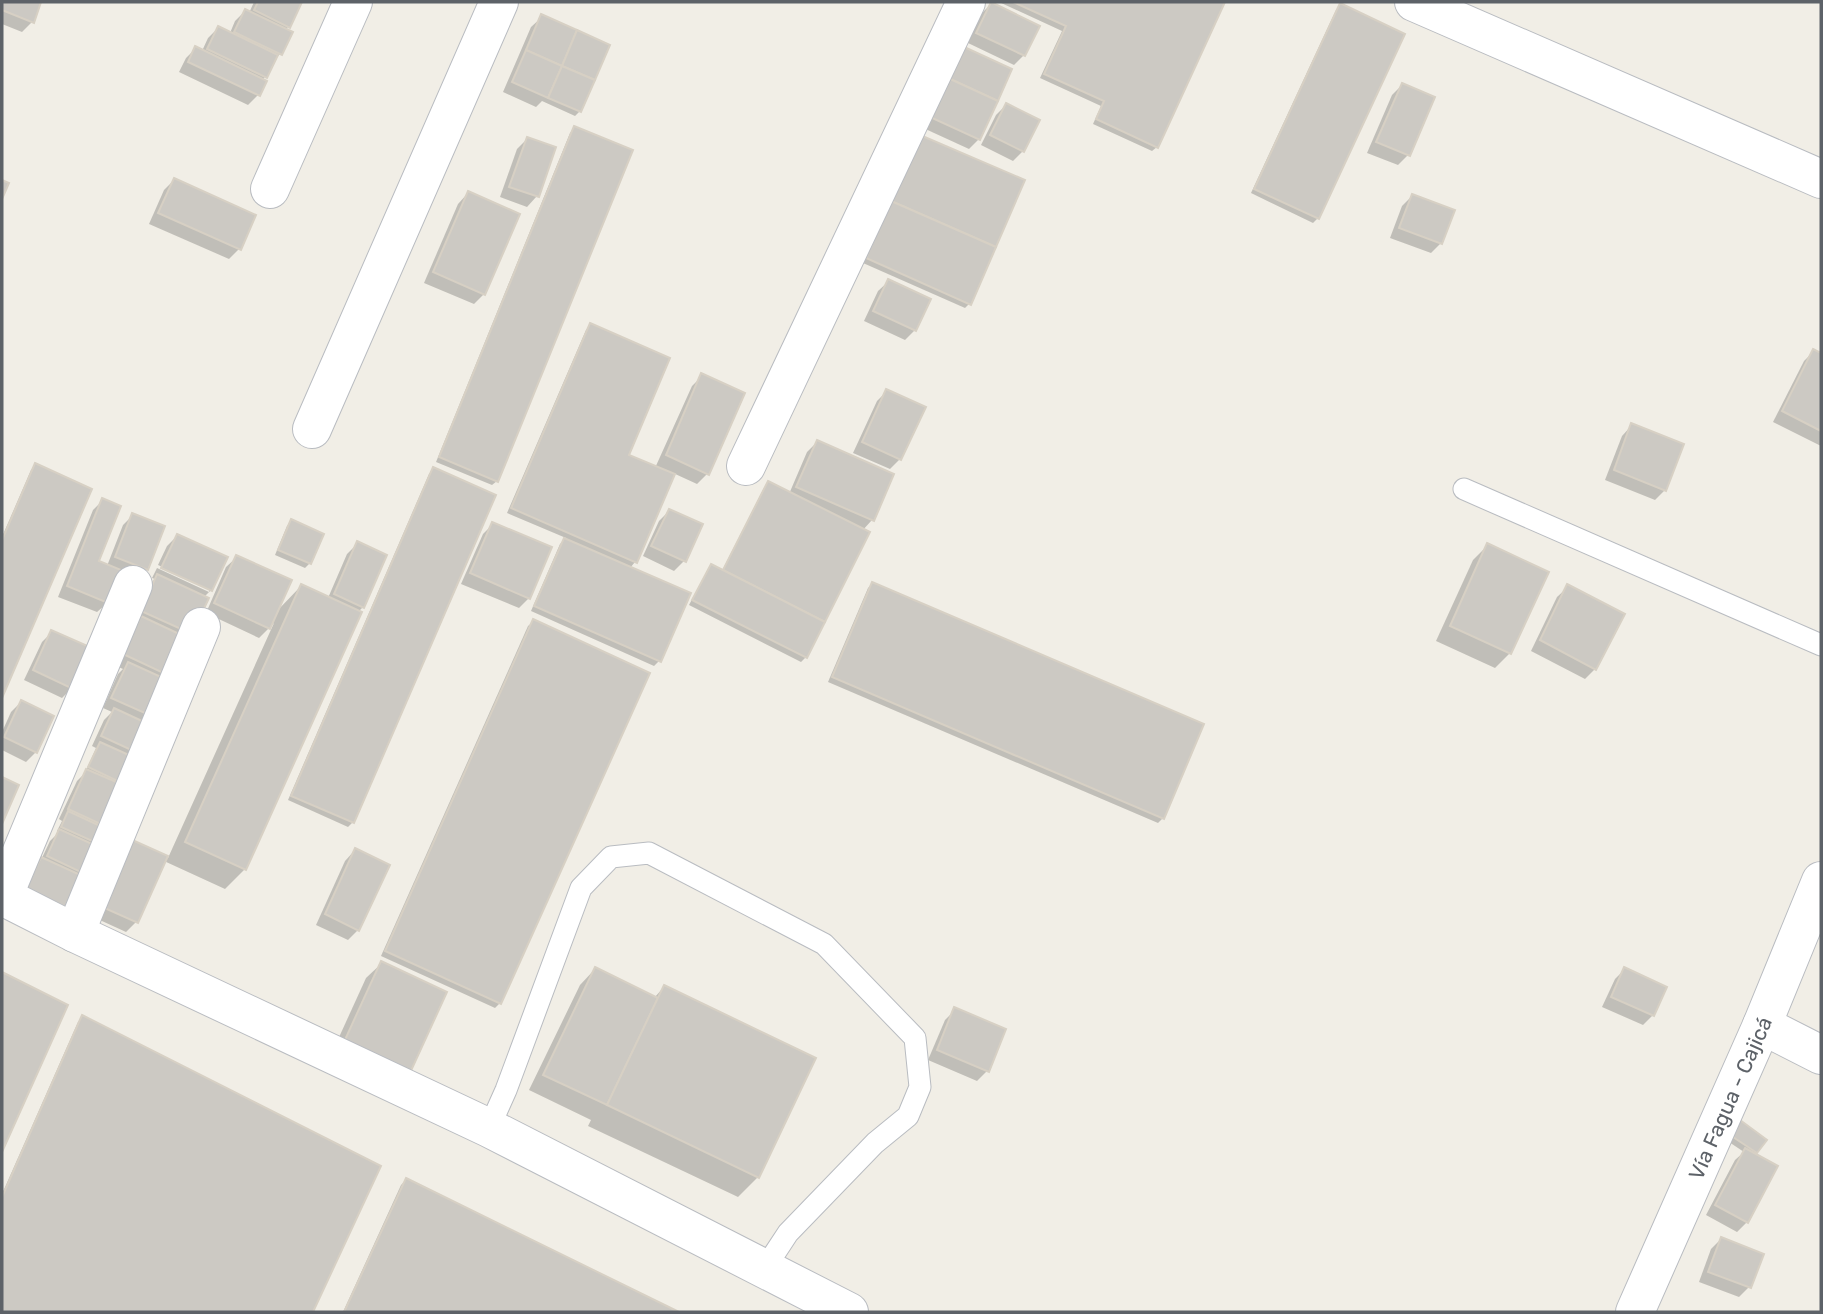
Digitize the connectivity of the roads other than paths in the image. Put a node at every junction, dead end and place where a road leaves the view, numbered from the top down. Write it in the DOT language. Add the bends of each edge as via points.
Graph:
graph roads {
  1 [pos="353,2"];
  2 [pos="499,2"];
  3 [pos="966,2"];
  4 [pos="1414,2"];
  5 [pos="1821,179"];
  6 [pos="270,189"];
  7 [pos="312,429"];
  8 [pos="746,466"];
  9 [pos="1464,489"];
  10 [pos="133,585"];
  11 [pos="201,627"];
  12 [pos="1821,645"];
  13 [pos="1821,881"];
  14 [pos="2,896"];
  15 [pos="75,933"];
  16 [pos="1762,1025"];
  17 [pos="1821,1055"];
  18 [pos="489,1128"];
  19 [pos="765,1268"];
  20 [pos="849,1312"];
  21 [pos="1635,1312"];
  1 -- 6 [label="street"];
  2 -- 7 [label="street"];
  3 -- 8 [label="street"];
  4 -- 5 [label="street"];
  9 -- 12 [label="lane"];
  10 -- 14 [label="street"];
  11 -- 15 [label="street"];
  13 -- 16 [label="street, Vía Fagua - Cajicá"];
  14 -- 15 [label="street"];
  15 -- 18 [label="street"];
  16 -- 17 [label="street"];
  16 -- 21 [label="street, Vía Fagua - Cajicá"];
  18 -- 19 [label="street"];
  18 -- 19 [label="lane" via="581,888 611,857 649,853 824,944 915,1038 920,1087 908,1116 875,1143 788,1233"];
  19 -- 20 [label="street"];
}
